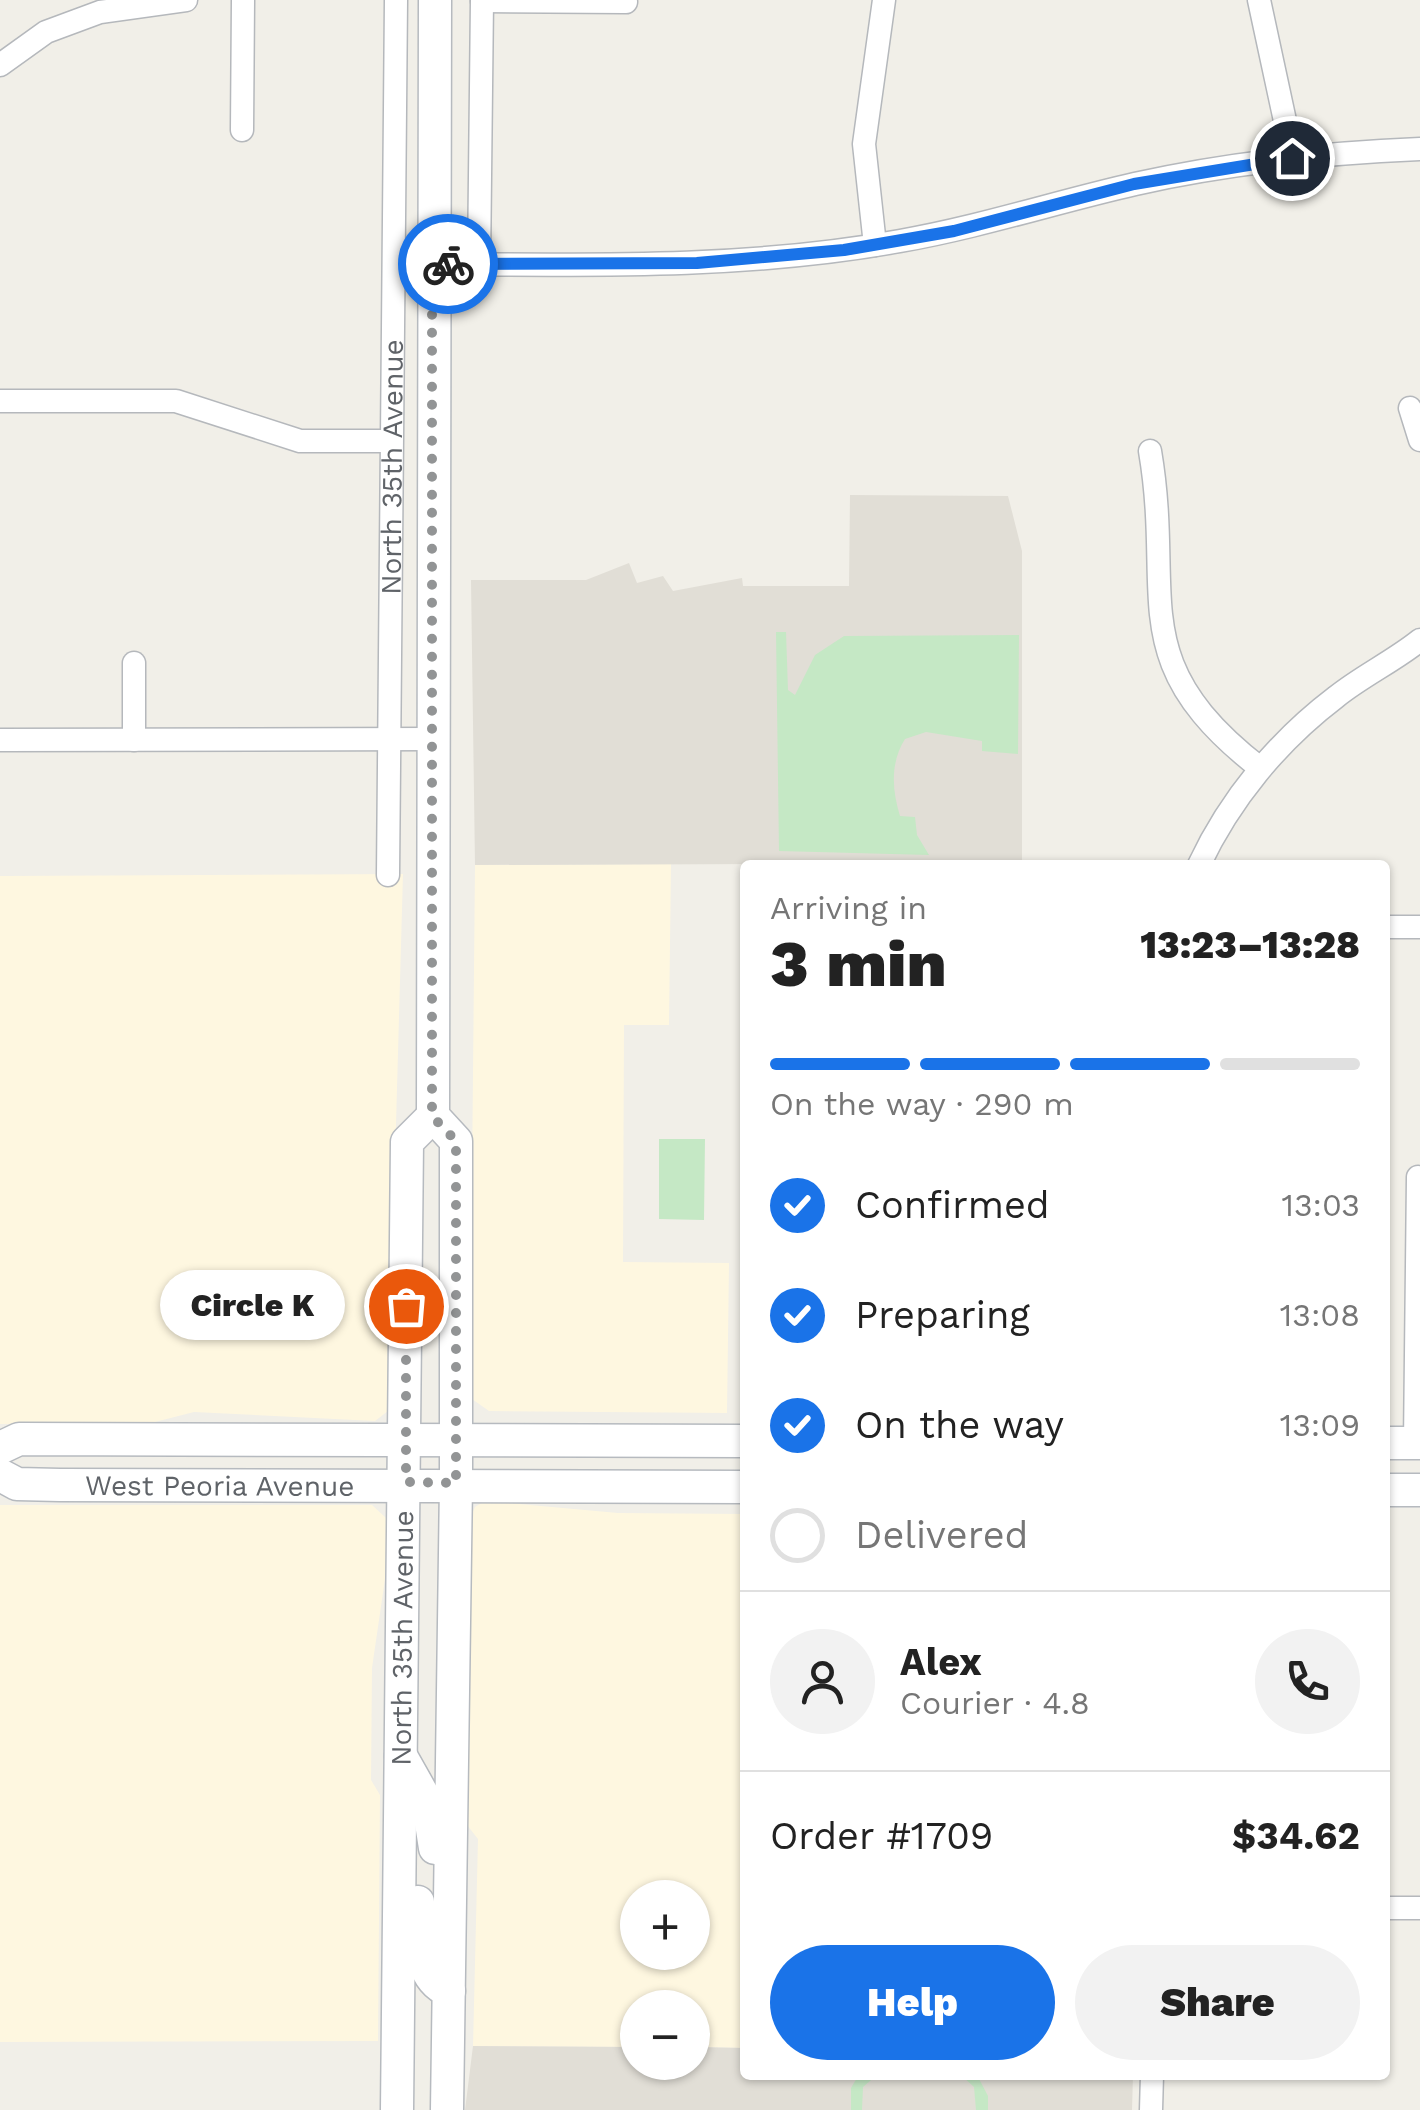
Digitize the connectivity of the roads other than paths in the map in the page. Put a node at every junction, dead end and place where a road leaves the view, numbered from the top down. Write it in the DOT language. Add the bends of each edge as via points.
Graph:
graph roads {
  1 [pos="186,0"];
  2 [pos="244,0"];
  3 [pos="396,0"];
  4 [pos="434,0"];
  5 [pos="482,0"];
  6 [pos="884,0"];
  7 [pos="1258,0"];
  8 [pos="626,2"];
  9 [pos="0,64"];
  10 [pos="242,130"];
  11 [pos="1420,149"];
  12 [pos="1292,158"];
  13 [pos="874,246"];
  14 [pos="432,264"];
  15 [pos="479,264"];
  16 [pos="0,402"];
  17 [pos="1410,408"];
  18 [pos="1420,440"];
  19 [pos="391,441"];
  20 [pos="1150,450"];
  21 [pos="1420,640"];
  22 [pos="134,663"];
  23 [pos="433,739"];
  24 [pos="0,740"];
  25 [pos="134,740"];
  26 [pos="389,740"];
  27 [pos="1260,768"];
  28 [pos="1202,860"];
  29 [pos="388,874"];
  30 [pos="1390,927"];
  31 [pos="1420,927"];
  32 [pos="432,1116"];
  33 [pos="1418,1176"];
  34 [pos="1411,1431"];
  35 [pos="407,1438"];
  36 [pos="457,1438"];
  37 [pos="740,1442"];
  38 [pos="0,1448"];
  39 [pos="0,1475"];
  40 [pos="406,1482"];
  41 [pos="456,1483"];
  42 [pos="740,1487"];
  43 [pos="1390,1490"];
  44 [pos="1420,1490"];
  45 [pos="401,1756"];
  46 [pos="400,1838"];
  47 [pos="1390,1908"];
  48 [pos="1420,1908"];
  49 [pos="449,1933"];
  50 [pos="449,1992"];
  51 [pos="1152,2080"];
  52 [pos="397,2110"];
  53 [pos="447,2110"];
  54 [pos="1152,2110"];
  1 -- 9 [label="street" via="100,12 46,32"];
  2 -- 10 [label="street"];
  3 -- 19 [label="street, North 35th Avenue"];
  4 -- 14 [label="main road, North 35th Avenue"];
  5 -- 8 [label="street"];
  5 -- 15 [label="street"];
  6 -- 13 [label="street" via="864,144"];
  7 -- 12 [label="street"];
  11 -- 12 [label="street"];
  12 -- 13 [label="street" via="1134,184"];
  13 -- 15 [label="street" via="697,263"];
  14 -- 15 [label="street"];
  14 -- 23 [label="main road, North 35th Avenue"];
  16 -- 19 [label="street" via="176,401 300,441"];
  17 -- 18 [label="street"];
  19 -- 26 [label="street, North 35th Avenue"];
  20 -- 27 [label="street" via="1158,497 1160,618 1172,666 1193,705"];
  21 -- 27 [label="street" via="1338,694"];
  22 -- 25 [label="street"];
  23 -- 26 [label="street"];
  23 -- 32 [label="main road, North 35th Avenue"];
  24 -- 25 [label="street"];
  25 -- 26 [label="street"];
  26 -- 29 [label="street, North 35th Avenue"];
  27 -- 28 [label="street"];
  30 -- 31 [label="street"];
  32 -- 35 [label="main road, North 35th Avenue" via="407,1142"];
  32 -- 36 [label="main road, North 35th Avenue" via="456,1141"];
  33 -- 34 [label="street"];
  35 -- 36 [label="main road, West Peoria Avenue"];
  35 -- 38 [label="main road, West Peoria Avenue" via="19,1439"];
  35 -- 40 [label="main road, North 35th Avenue"];
  36 -- 37 [label="main road, West Peoria Avenue"];
  36 -- 41 [label="main road, North 35th Avenue"];
  39 -- 40 [label="main road, West Peoria Avenue" via="16,1484"];
  40 -- 41 [label="main road, West Peoria Avenue"];
  40 -- 45 [label="main road, North 35th Avenue"];
  41 -- 42 [label="main road, West Peoria Avenue"];
  41 -- 49 [label="main road, North 35th Avenue"];
  43 -- 44 [label="main road"];
  45 -- 46 [label="main road, North 35th Avenue"];
  45 -- 49 [label="main road" via="435,1824 435,1898"];
  46 -- 50 [label="main road" via="415,1868 426,1967"];
  46 -- 52 [label="main road, North 35th Avenue"];
  47 -- 48 [label="street"];
  49 -- 50 [label="main road, North 35th Avenue"];
  50 -- 53 [label="main road, North 35th Avenue"];
  51 -- 54 [label="street"];
}
